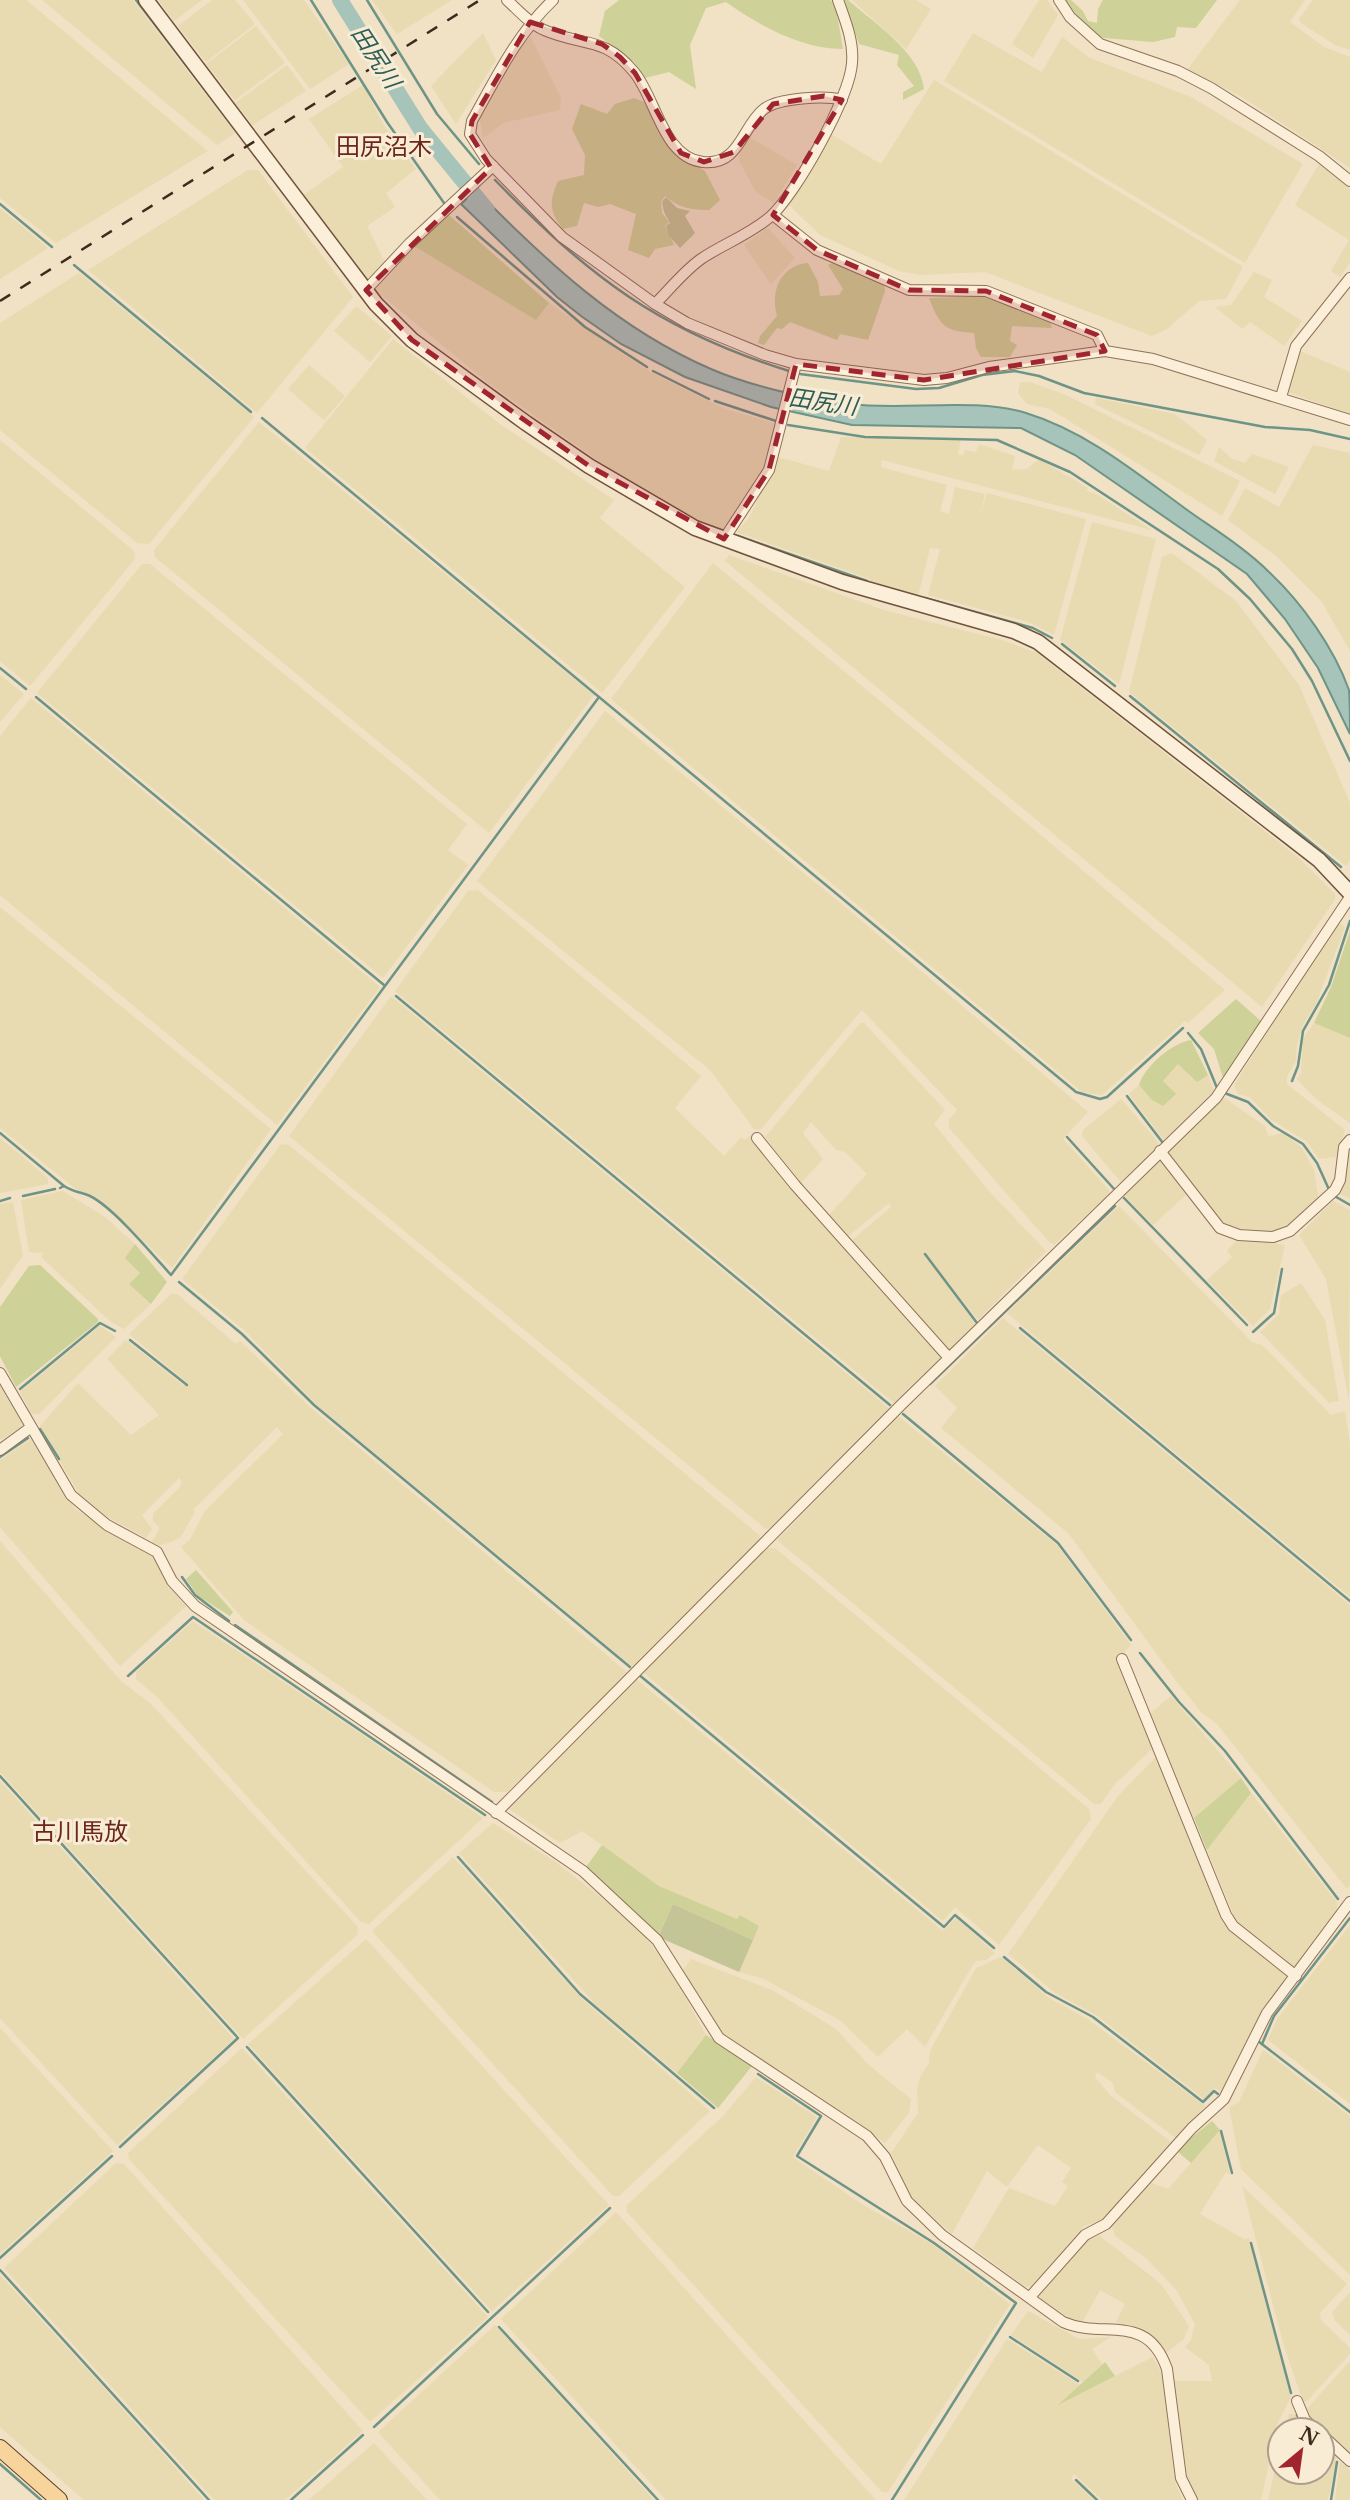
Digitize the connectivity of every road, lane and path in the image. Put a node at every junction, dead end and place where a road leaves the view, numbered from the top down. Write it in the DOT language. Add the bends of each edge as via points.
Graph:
graph roads {
  1 [pos="146,0"];
  2 [pos="507,0"];
  3 [pos="553,0"];
  4 [pos="838,0"];
  5 [pos="1059,0"];
  6 [pos="530,22"];
  7 [pos="842,100"];
  8 [pos="493,166"];
  9 [pos="1350,181"];
  10 [pos="773,215"];
  11 [pos="1350,278"];
  12 [pos="366,290"];
  13 [pos="655,304"];
  14 [pos="1105,351"];
  15 [pos="796,364"];
  16 [pos="1281,397"];
  17 [pos="1350,419"];
  18 [pos="724,539"];
  19 [pos="1350,895"];
  20 [pos="757,1138"];
  21 [pos="1350,1140"];
  22 [pos="1160,1151"];
  23 [pos="949,1358"];
  24 [pos="0,1373"];
  25 [pos="30,1428"];
  26 [pos="0,1450"];
  27 [pos="1122,1659"];
  28 [pos="496,1813"];
  29 [pos="1350,1902"];
  30 [pos="1296,1976"];
  31 [pos="1030,2297"];
  32 [pos="1297,2400"];
  33 [pos="1304,2416"];
  34 [pos="0,2448"];
  35 [pos="1336,2448"];
  36 [pos="1350,2461"];
  37 [pos="59,2500"];
  38 [pos="1192,2500"];
  1 -- 12 [label="street"];
  2 -- 6 [label="street"];
  3 -- 6 [label="street"];
  4 -- 7 [label="street" via="852,53"];
  5 -- 9 [label="street" via="1070,17 1100,44 1178,71 1211,88 1319,156"];
  6 -- 7 [label="street" via="544,30 602,44 620,57 635,74 681,153 704,162 734,152 759,114 773,104 824,96"];
  6 -- 8 [label="street" via="472,121 471,134"];
  7 -- 10 [label="street"];
  8 -- 12 [label="street"];
  8 -- 13 [label="street" via="562,237"];
  10 -- 13 [label="street" via="702,258"];
  10 -- 14 [label="street" via="817,250 909,290 986,291 1097,335"];
  11 -- 16 [label="street" via="1296,346"];
  12 -- 18 [label="street" via="412,340 526,423 653,505"];
  13 -- 15 [label="street" via="738,346"];
  14 -- 15 [label="street" via="924,380"];
  14 -- 16 [label="street" via="1153,359"];
  15 -- 18 [label="street" via="769,470"];
  16 -- 17 [label="street"];
  18 -- 19 [label="street" via="842,582 1038,642 1319,860"];
  19 -- 22 [label="street" via="1226,1087"];
  20 -- 23 [label="street"];
  21 -- 22 [label="street" via="1332,1194 1290,1231 1273,1237 1239,1235 1220,1228"];
  22 -- 23 [label="street"];
  23 -- 28 [label="street"];
  24 -- 25 [label="street"];
  25 -- 26 [label="street"];
  25 -- 28 [label="street" via="71,1494 107,1525 157,1552 172,1581 195,1606"];
  27 -- 30 [label="street" via="1226,1915 1233,1926"];
  28 -- 31 [label="street" via="583,1871 657,1940 719,2038 867,2136 885,2157 907,2201 942,2235"];
  29 -- 30 [label="street"];
  30 -- 31 [label="street" via="1267,2013 1224,2099 1106,2224 1085,2235"];
  31 -- 38 [label="street" via="1071,2326 1124,2328 1143,2335 1161,2354 1167,2369 1181,2478"];
  32 -- 33 [label="street"];
  34 -- 37 [label="main road"];
  35 -- 36 [label="street"];
}
